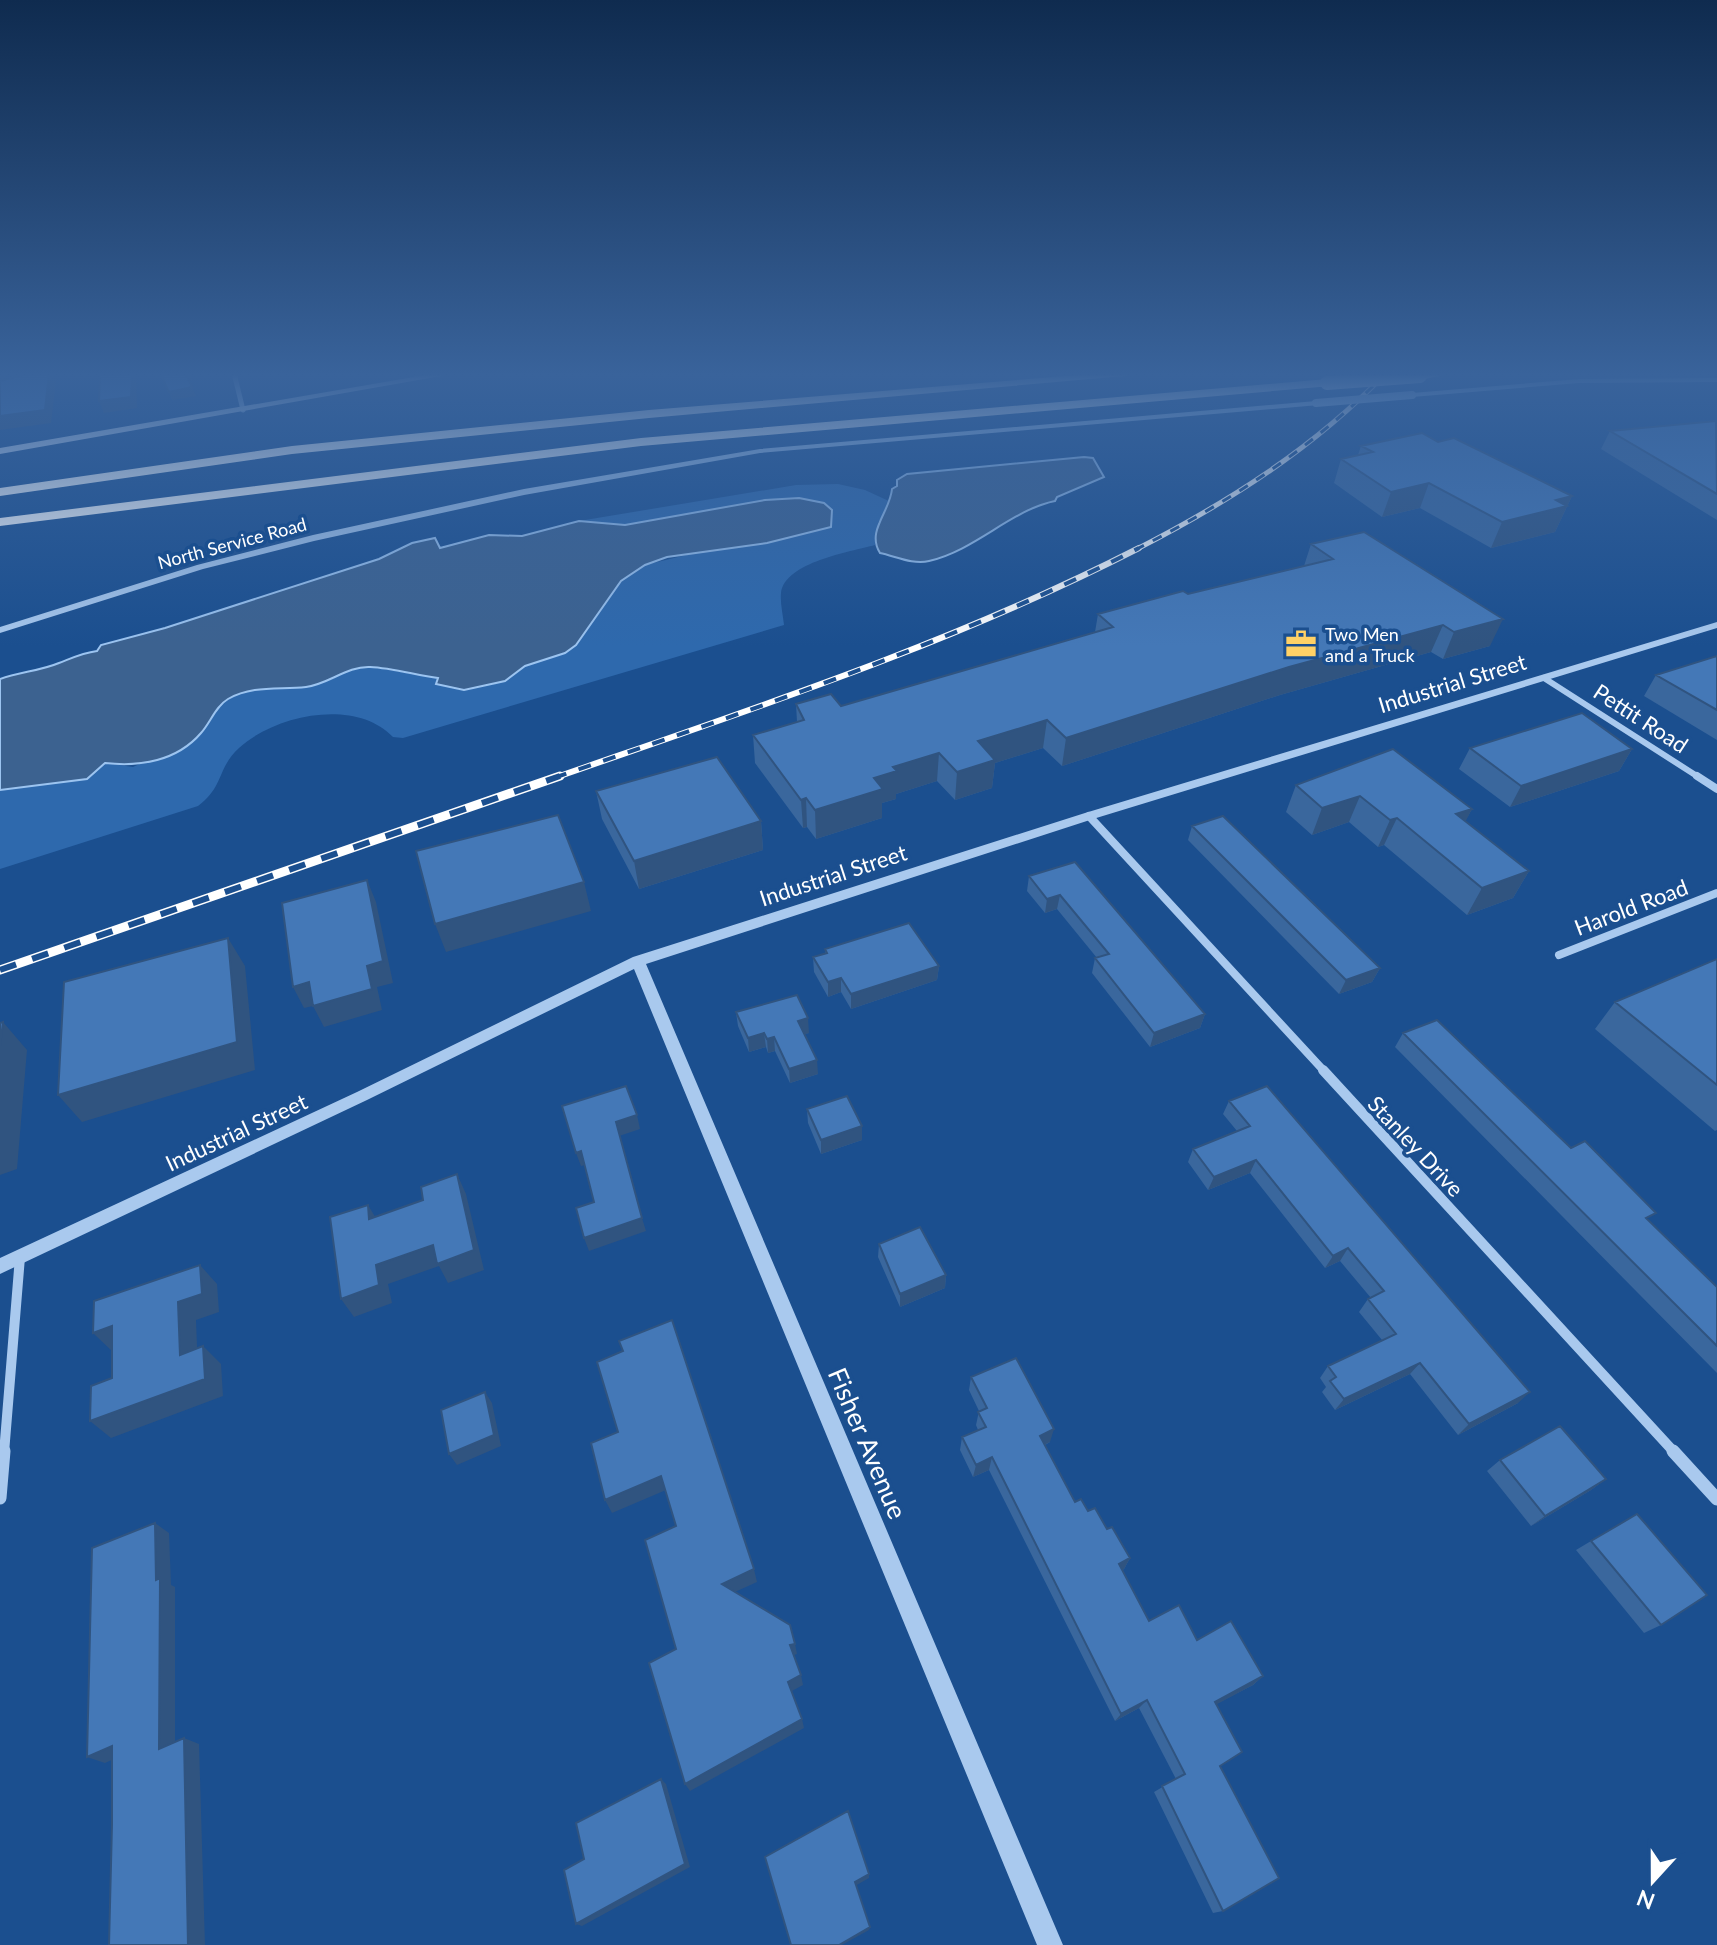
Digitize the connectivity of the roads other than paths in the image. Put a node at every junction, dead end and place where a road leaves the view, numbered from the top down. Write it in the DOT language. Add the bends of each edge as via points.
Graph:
graph roads {
  1 [pos="196,464"];
  2 [pos="465,464"];
  3 [pos="686,464"];
  4 [pos="278,487"];
  5 [pos="0,492"];
  6 [pos="0,522"];
  7 [pos="0,530"];
  8 [pos="1717,625"];
  9 [pos="0,630"];
  10 [pos="1544,678"];
  11 [pos="1717,789"];
  12 [pos="1089,816"];
  13 [pos="1717,893"];
  14 [pos="1559,955"];
  15 [pos="638,961"];
  16 [pos="20,1257"];
  17 [pos="0,1266"];
  18 [pos="0,1498"];
  19 [pos="1717,1499"];
  20 [pos="1050,1945"];
  1 -- 5 [label="highway"];
  2 -- 4 [label="highway, bridge"];
  3 -- 9 [label="street, North Service Road, bridge" via="540,489 271,549"];
  4 -- 6 [label="highway"];
  4 -- 7 [label="highway"];
  8 -- 10 [label="street, Industrial Street"];
  10 -- 11 [label="street, Pettit Road"];
  10 -- 12 [label="street, Industrial Street"];
  12 -- 15 [label="street, Industrial Street"];
  12 -- 19 [label="street, Stanley Drive"];
  13 -- 14 [label="street, Harold Road"];
  15 -- 16 [label="street, Industrial Street"];
  15 -- 20 [label="street, Fisher Avenue"];
  16 -- 17 [label="street, Industrial Street"];
  16 -- 18 [label="street"];
}
